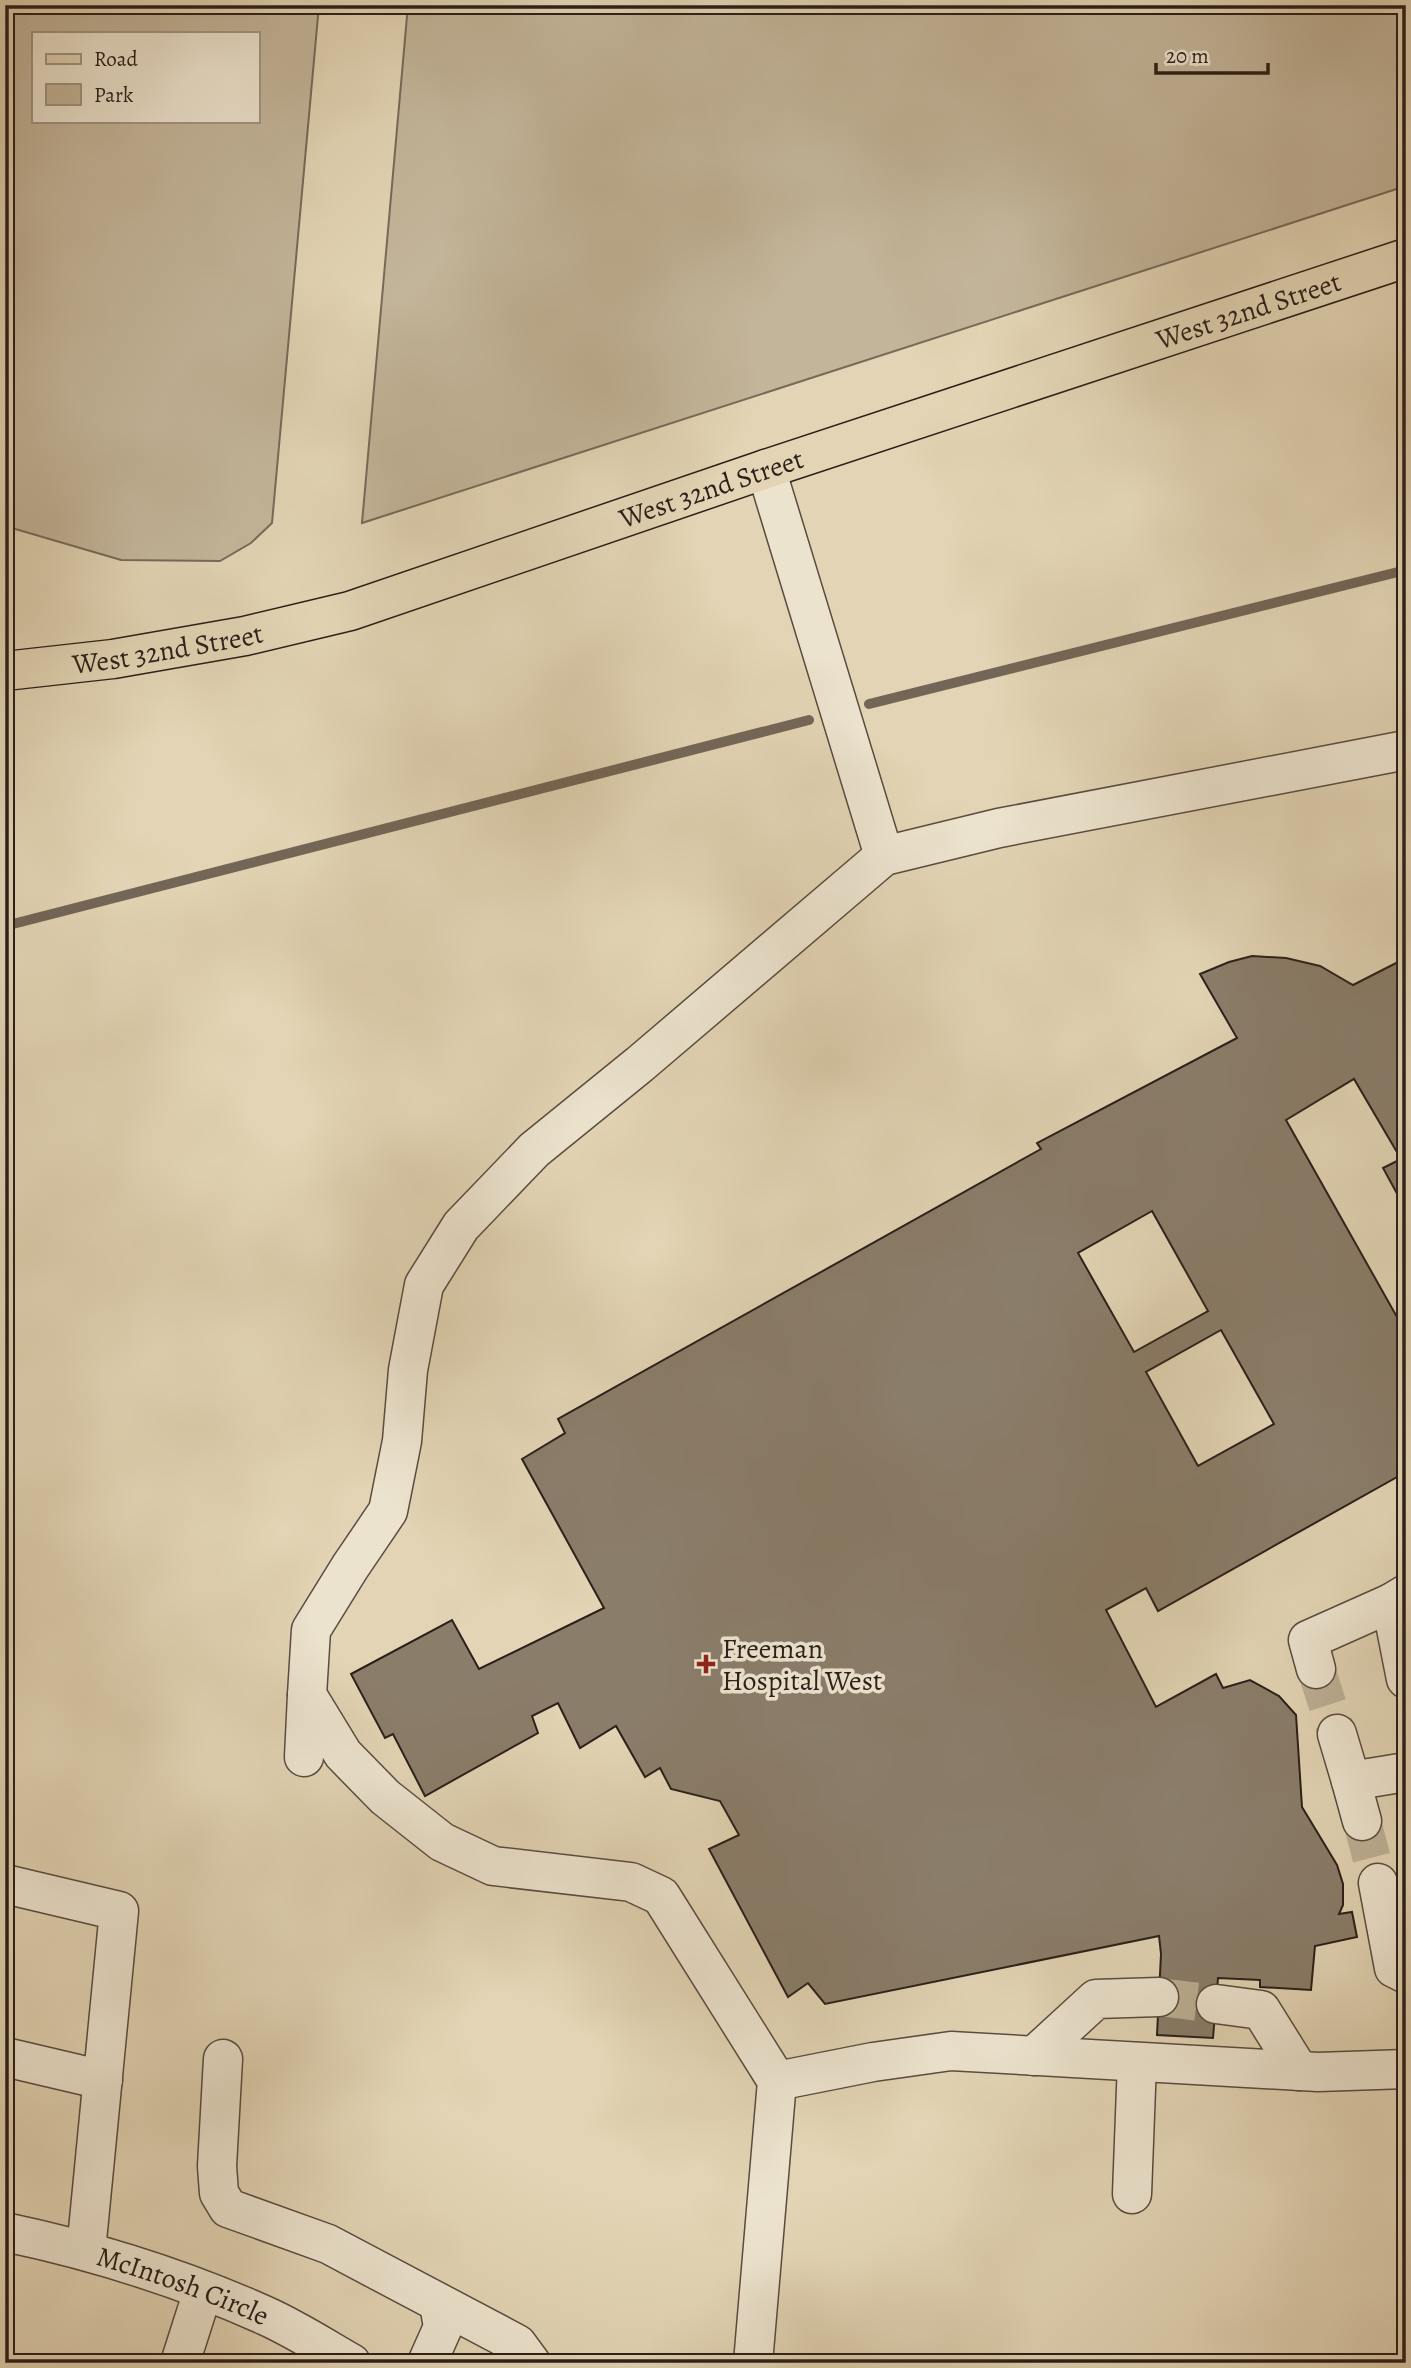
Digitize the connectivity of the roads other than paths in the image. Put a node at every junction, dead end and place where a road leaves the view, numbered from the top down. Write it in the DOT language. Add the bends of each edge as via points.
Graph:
graph roads {
  1 [pos="1406,258"];
  2 [pos="765,469"];
  3 [pos="5,671"];
  4 [pos="1406,750"];
  5 [pos="884,856"];
  6 [pos="1398,1599"];
  7 [pos="1316,1669"];
  8 [pos="1406,1679"];
  9 [pos="307,1695"];
  10 [pos="1337,1734"];
  11 [pos="304,1757"];
  12 [pos="1406,1772"];
  13 [pos="1351,1781"];
  14 [pos="1362,1821"];
  15 [pos="1378,1883"];
  16 [pos="5,1884"];
  17 [pos="1406,1974"];
  18 [pos="1159,1997"];
  19 [pos="1216,2004"];
  20 [pos="1034,2056"];
  21 [pos="5,2057"];
  22 [pos="223,2059"];
  23 [pos="1137,2062"];
  24 [pos="1406,2069"];
  25 [pos="1299,2071"];
  26 [pos="103,2080"];
  27 [pos="777,2081"];
  28 [pos="1132,2194"];
  29 [pos="5,2232"];
  30 [pos="86,2251"];
  31 [pos="202,2291"];
  32 [pos="439,2304"];
  33 [pos="180,2363"];
  34 [pos="351,2363"];
  35 [pos="427,2363"];
  36 [pos="531,2363"];
  37 [pos="753,2363"];
  1 -- 2 [label="main road, West 32nd Street"];
  2 -- 3 [label="main road, West 32nd Street" via="350,611 245,636 113,659"];
  2 -- 5 [label="street"];
  4 -- 5 [label="street" via="999,828"];
  5 -- 9 [label="street" via="534,1150 461,1226 424,1285 388,1511 311,1630"];
  6 -- 7 [label="street" via="1308,1640"];
  6 -- 8 [label="street"];
  9 -- 11 [label="street"];
  9 -- 27 [label="street" via="343,1754 385,1797 442,1842 493,1866 631,1882 661,1896"];
  10 -- 13 [label="street"];
  12 -- 13 [label="street"];
  13 -- 14 [label="street"];
  15 -- 17 [label="street" via="1394,1968"];
  16 -- 26 [label="street" via="119,1911"];
  18 -- 20 [label="street" via="1096,1999"];
  19 -- 25 [label="street" via="1261,2010"];
  20 -- 23 [label="street"];
  20 -- 27 [label="street" via="951,2051"];
  21 -- 26 [label="street"];
  22 -- 32 [label="street" via="217,2166 219,2193 228,2208 328,2244"];
  23 -- 25 [label="street"];
  23 -- 28 [label="street"];
  24 -- 25 [label="street"];
  26 -- 30 [label="street"];
  27 -- 37 [label="street"];
  29 -- 30 [label="street, McIntosh Circle"];
  30 -- 31 [label="street, McIntosh Circle" via="154,2270"];
  31 -- 33 [label="street"];
  31 -- 34 [label="street, McIntosh Circle" via="267,2316"];
  32 -- 35 [label="street" via="443,2327"];
  32 -- 36 [label="street" via="517,2344"];
}
